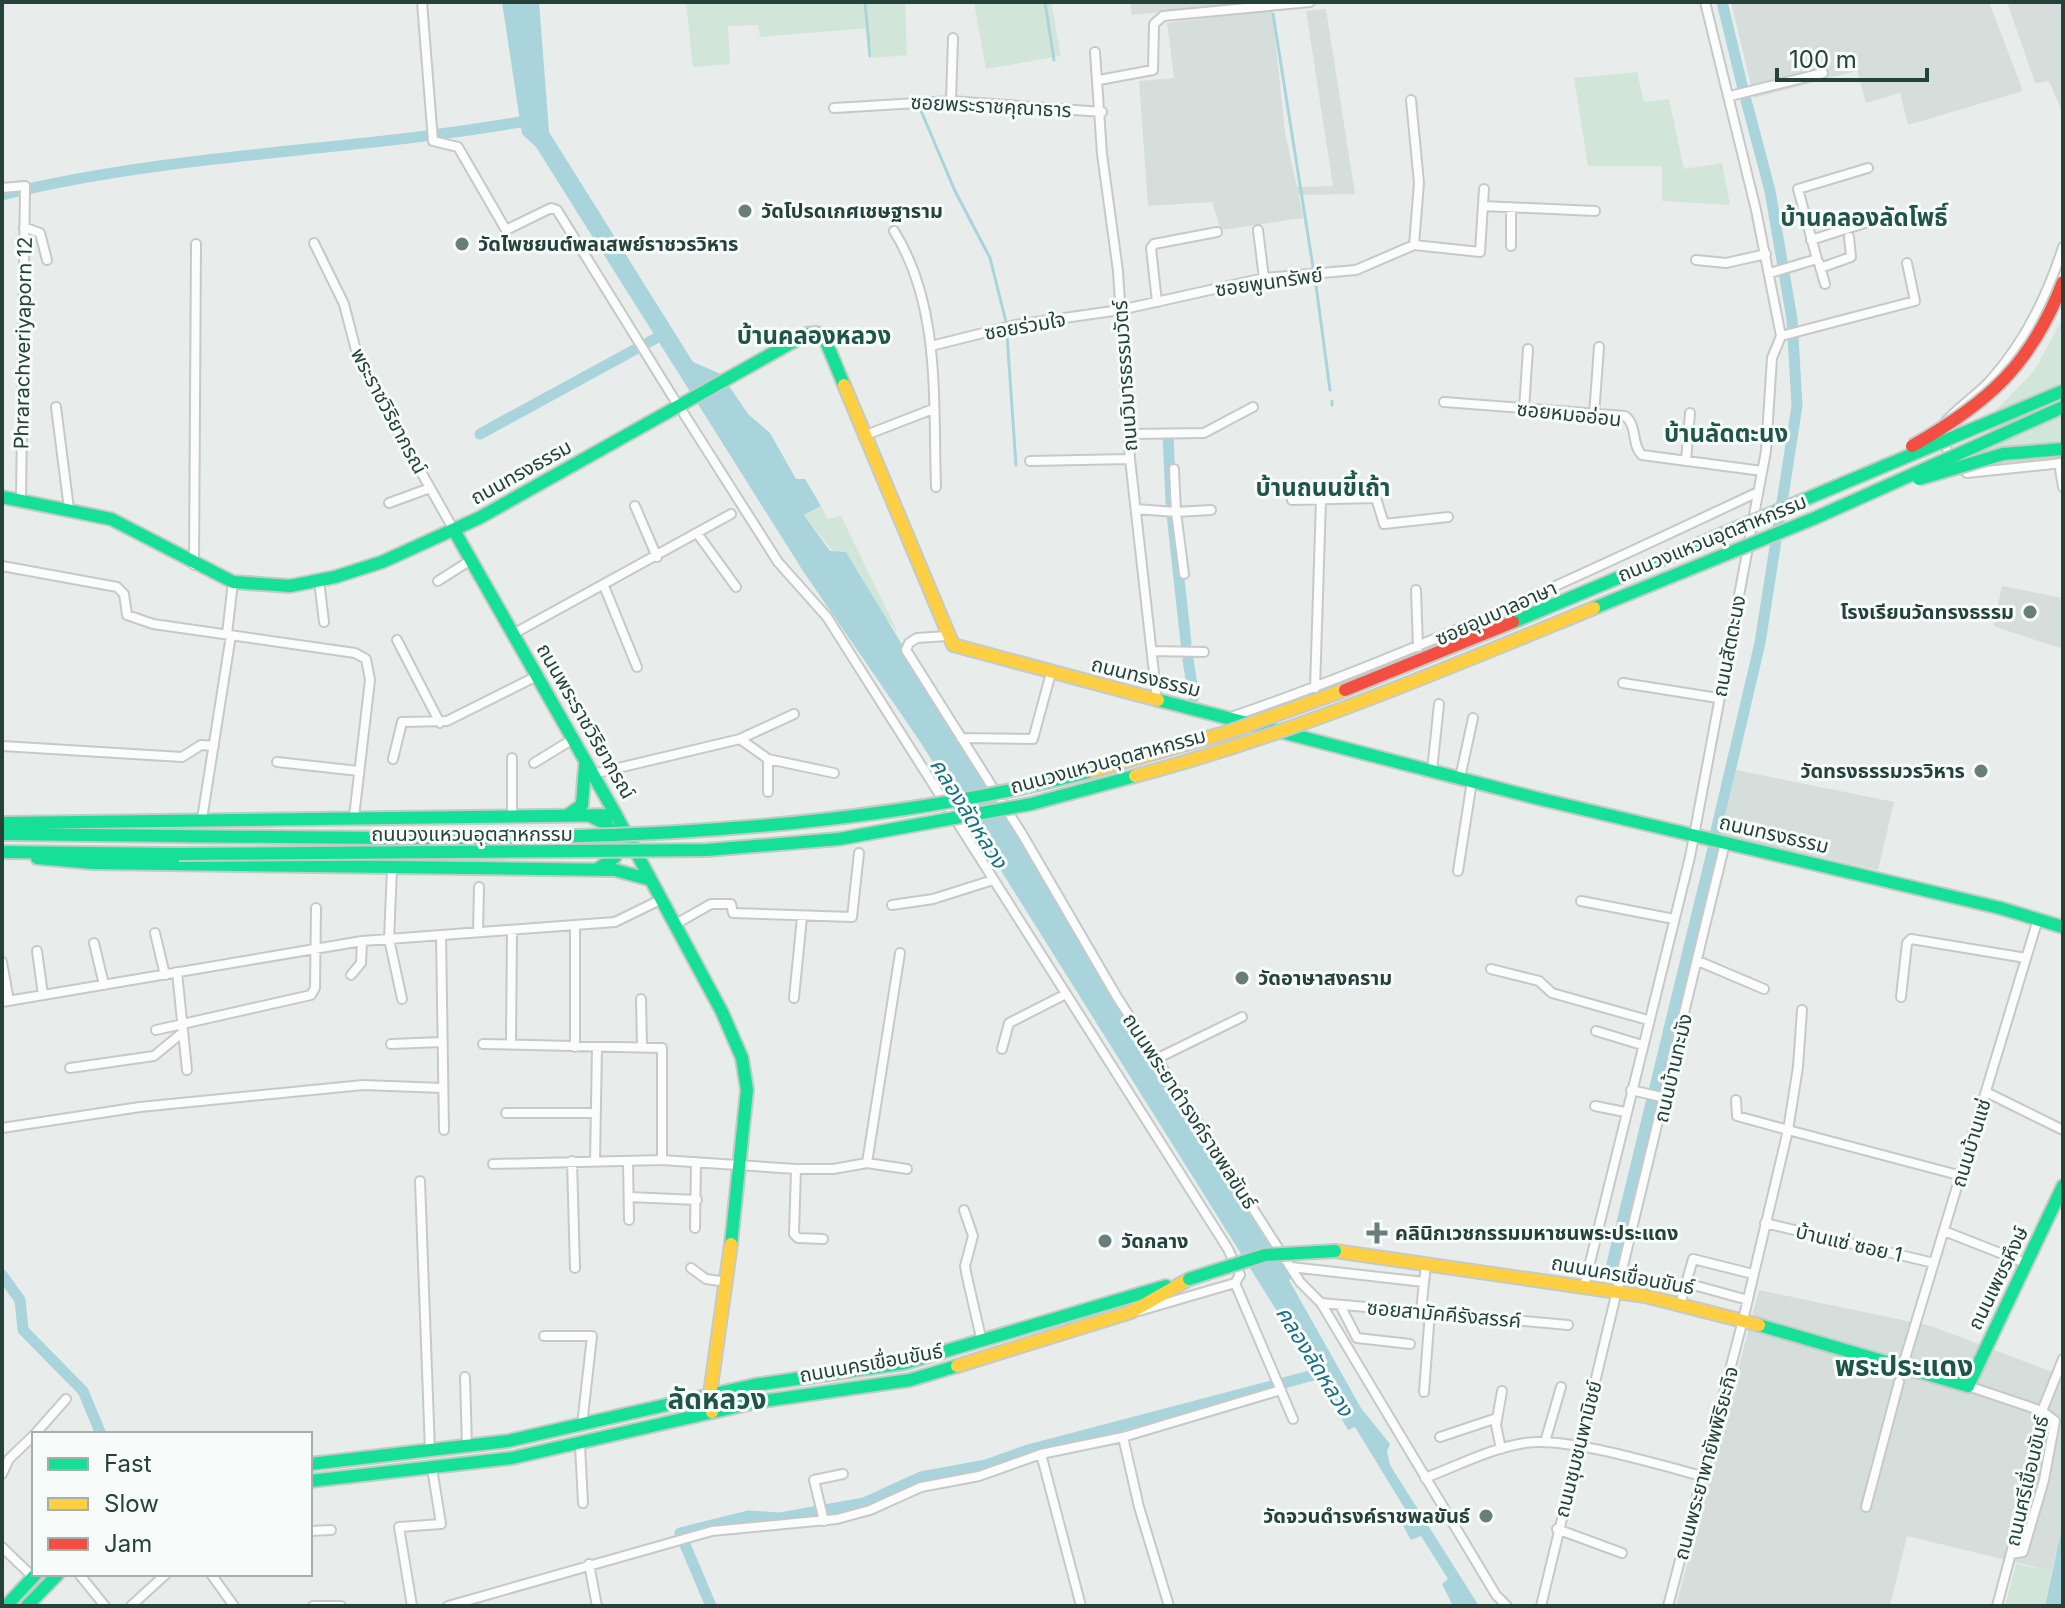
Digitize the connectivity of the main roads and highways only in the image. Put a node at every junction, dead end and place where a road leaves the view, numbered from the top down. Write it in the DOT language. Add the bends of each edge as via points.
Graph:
graph roads {
  1 [pos="2063,282"];
  2 [pos="2063,391"];
  3 [pos="2063,407"];
  4 [pos="2063,449"];
  5 [pos="2,497"];
  6 [pos="1808,497"];
  7 [pos="1815,518"];
  8 [pos="455,532"];
  9 [pos="584,759"];
  10 [pos="616,815"];
  11 [pos="565,816"];
  12 [pos="588,817"];
  13 [pos="2,823"];
  14 [pos="2,834"];
  15 [pos="2,854"];
  16 [pos="559,870"];
  17 [pos="648,879"];
  18 [pos="2063,927"];
  19 [pos="2063,1186"];
  20 [pos="1189,1279"];
  21 [pos="1968,1386"];
  22 [pos="710,1394"];
  23 [pos="640,1411"];
  24 [pos="712,1412"];
  25 [pos="644,1430"];
  26 [pos="345,1461"];
  27 [pos="312,1464"];
  28 [pos="347,1477"];
  29 [pos="312,1481"];
  30 [pos="35,1576"];
  31 [pos="56,1576"];
  32 [pos="6,1606"];
  33 [pos="27,1606"];
  1 -- 6 [label="main road, bridge" via="2029,355 1986,402"];
  2 -- 6 [label="main road, ถนนวงแหวนอุตสาหกรรม, bridge"];
  3 -- 7 [label="main road, ถนนวงแหวนอุตสาหกรรม, bridge"];
  4 -- 7 [label="main road, bridge" via="1973,461"];
  5 -- 8 [label="main road" via="128,525 194,565 260,587 319,580"];
  6 -- 14 [label="main road, ถนนวงแหวนอุตสาหกรรม, bridge" via="1297,710 1181,747 988,794 772,825 656,834"];
  7 -- 15 [label="main road, ถนนวงแหวนอุตสาหกรรม, bridge" via="1319,718 1195,760 1031,804 839,839 707,850"];
  8 -- 9 [label="main road, ถนนพระราชวิริยาภรณ์"];
  8 -- 18 [label="main road, ถนนทรงธรรม" via="817,333 825,339 947,636 962,650"];
  9 -- 10 [label="main road, ถนนพระราชวิริยาภรณ์"];
  9 -- 11 [label="main road" via="582,805"];
  10 -- 12 [label="main road, ถนนวงแหวนอุตสาหกรรม"];
  10 -- 17 [label="main road, ถนนพระราชวิริยาภรณ์"];
  11 -- 12 [label="main road, ถนนวงแหวนอุตสาหกรรม"];
  11 -- 13 [label="main road, ถนนวงแหวนอุตสาหกรรม"];
  12 -- 16 [label="main road" via="605,823 616,837 616,856 599,868"];
  15 -- 16 [label="main road, ถนนวงแหวนอุตสาหกรรม" via="93,863"];
  16 -- 17 [label="main road, ถนนวงแหวนอุตสาหกรรม" via="615,870"];
  17 -- 22 [label="main road, ถนนพระราชวิริยาภรณ์" via="722,1012 742,1058 747,1090"];
  19 -- 21 [label="main road, ถนนเพชรหึงษ์"];
  20 -- 21 [label="main road, ถนนนครเขื่อนขันธ์, bridge" via="1265,1255 1335,1251 1680,1305 1743,1320 1901,1375"];
  20 -- 22 [label="main road, ถนนนครเขื่อนขันธ์" via="893,1366"];
  20 -- 24 [label="main road, ถนนนครเขื่อนขันธ์" via="1131,1312 910,1380"];
  22 -- 23 [label="main road, ถนนนครเขื่อนขันธ์"];
  22 -- 24 [label="main road, ถนนพระราชวิริยาภรณ์"];
  23 -- 25 [label="main road"];
  23 -- 26 [label="main road, ถนนนครเขื่อนขันธ์" via="467,1447"];
  24 -- 25 [label="main road, ถนนนครเขื่อนขันธ์"];
  25 -- 28 [label="main road, ถนนนครเขื่อนขันธ์" via="580,1445"];
  26 -- 27 [label="main road, ถนนนครเขื่อนขันธ์"];
  26 -- 28 [label="main road"];
  28 -- 29 [label="main road, ถนนนครเขื่อนขันธ์"];
  30 -- 32 [label="main road"];
  31 -- 33 [label="main road"];
}
